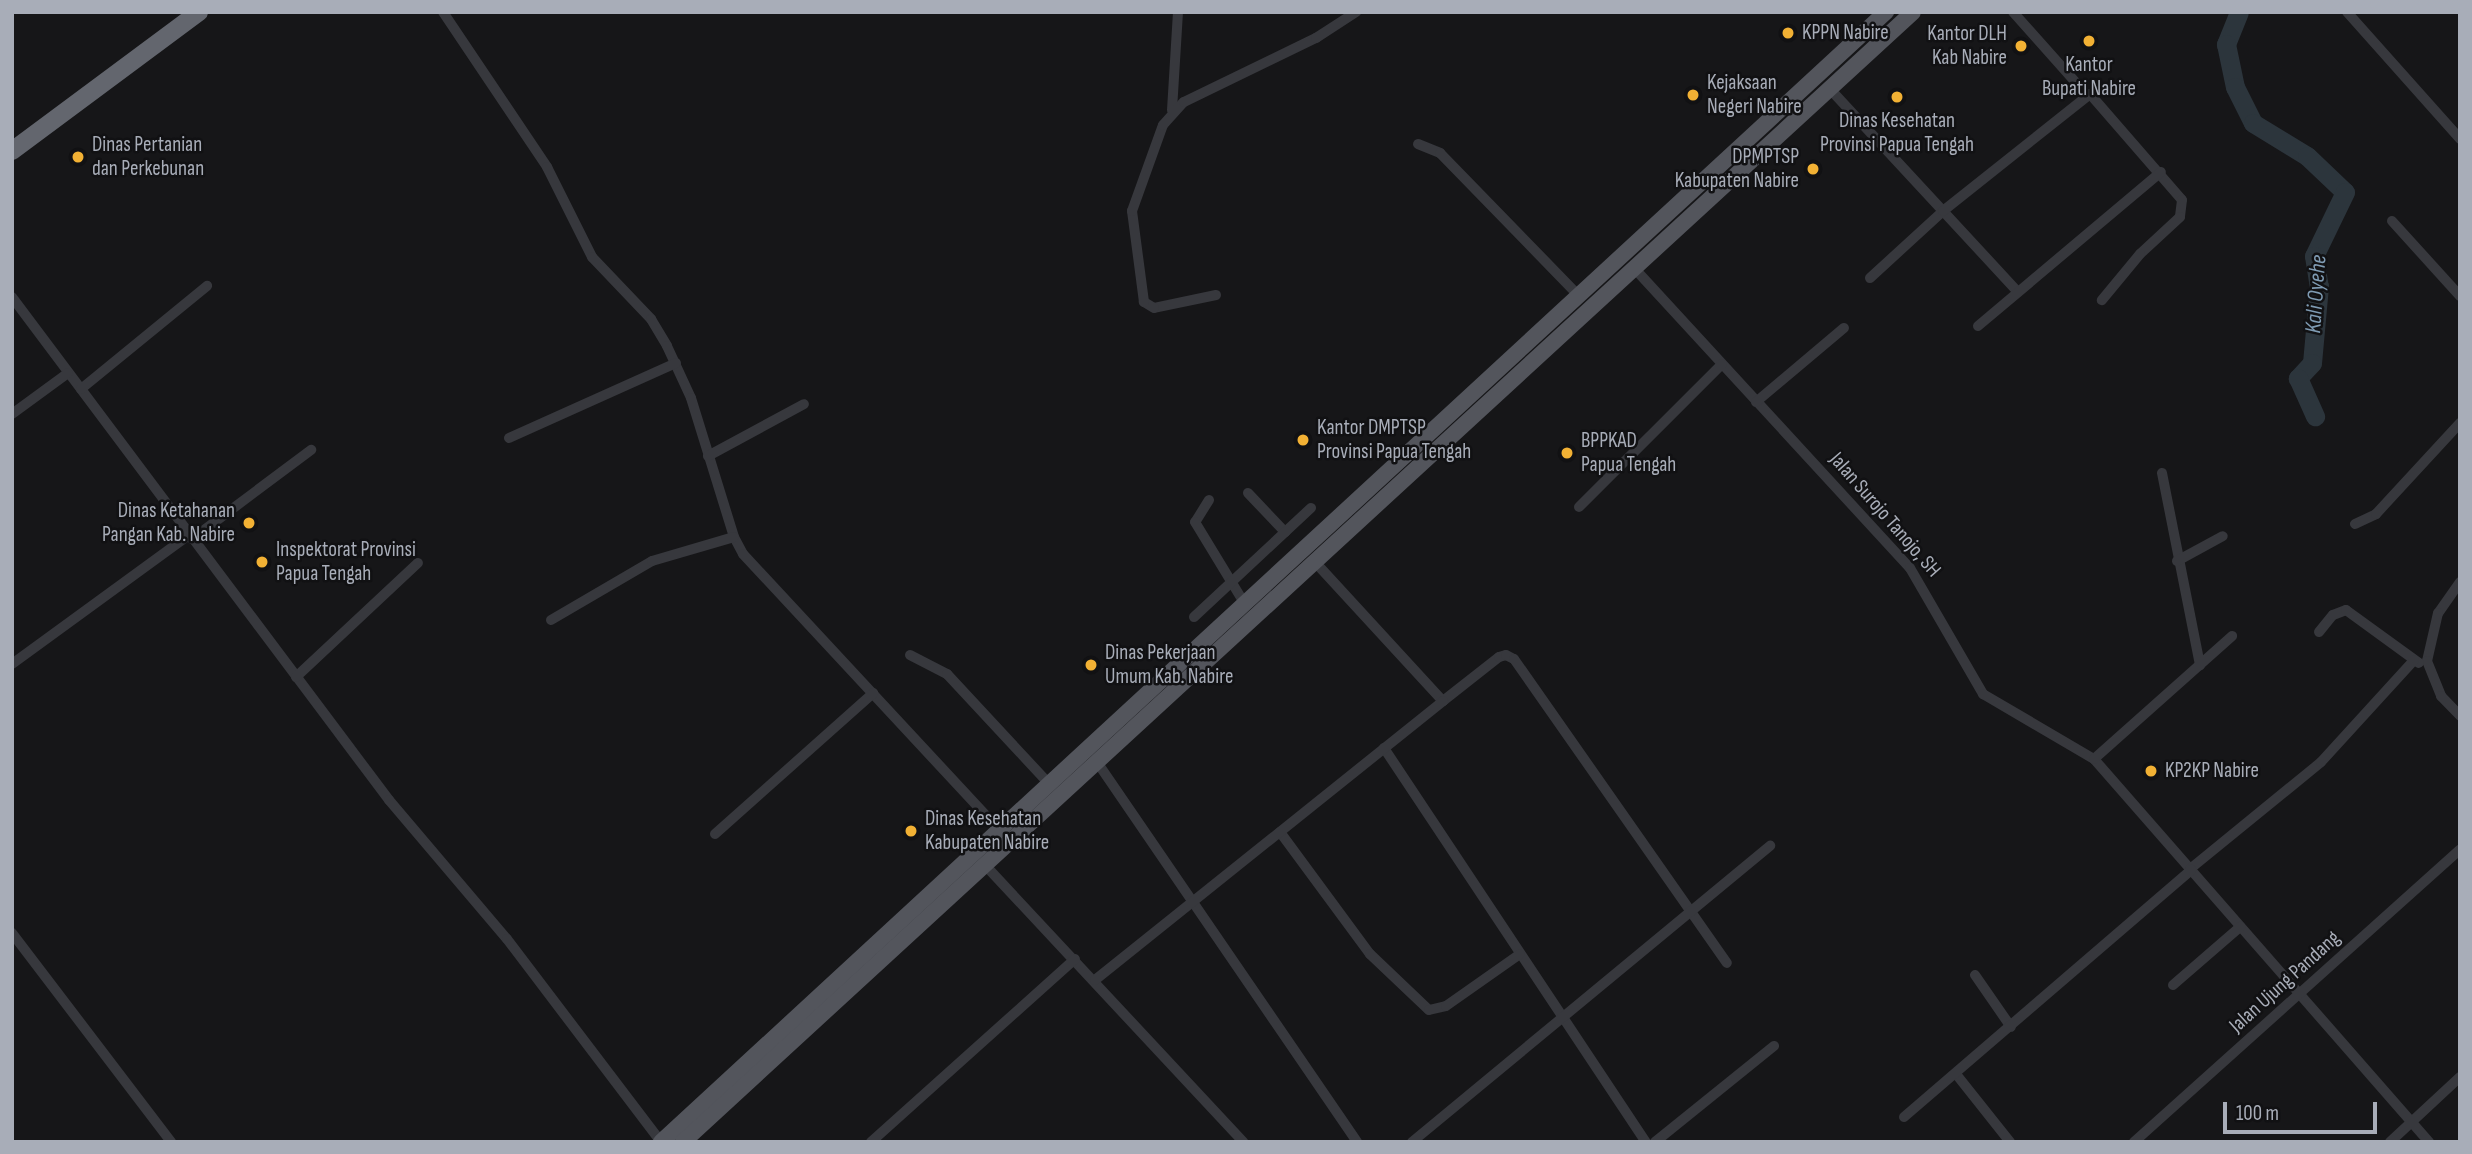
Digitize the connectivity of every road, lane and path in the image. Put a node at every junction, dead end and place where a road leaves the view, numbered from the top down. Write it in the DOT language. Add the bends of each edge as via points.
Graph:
graph roads {
  1 [pos="199,12"];
  2 [pos="443,12"];
  3 [pos="1178,12"];
  4 [pos="1356,12"];
  5 [pos="1913,12"];
  6 [pos="2013,12"];
  7 [pos="2347,12"];
  8 [pos="1883,13"];
  9 [pos="1830,89"];
  10 [pos="2086,94"];
  11 [pos="1172,110"];
  12 [pos="1750,138"];
  13 [pos="2460,139"];
  14 [pos="1418,144"];
  15 [pos="12,151"];
  16 [pos="1762,152"];
  17 [pos="2161,172"];
  18 [pos="1943,211"];
  19 [pos="2392,221"];
  20 [pos="1635,269"];
  21 [pos="1870,278"];
  22 [pos="207,286"];
  23 [pos="2017,291"];
  24 [pos="1216,295"];
  25 [pos="1579,296"];
  26 [pos="2460,296"];
  27 [pos="12,297"];
  28 [pos="2102,300"];
  29 [pos="1978,326"];
  30 [pos="1844,328"];
  31 [pos="1536,336"];
  32 [pos="1548,348"];
  33 [pos="676,363"];
  34 [pos="1722,364"];
  35 [pos="68,373"];
  36 [pos="81,389"];
  37 [pos="1756,402"];
  38 [pos="804,404"];
  39 [pos="12,414"];
  40 [pos="2460,423"];
  41 [pos="509,438"];
  42 [pos="311,450"];
  43 [pos="708,456"];
  44 [pos="2162,473"];
  45 [pos="1248,493"];
  46 [pos="1209,500"];
  47 [pos="1578,507"];
  48 [pos="1311,508"];
  49 [pos="2355,524"];
  50 [pos="1285,532"];
  51 [pos="2223,536"];
  52 [pos="190,537"];
  53 [pos="734,537"];
  54 [pos="2177,561"];
  55 [pos="1315,562"];
  56 [pos="418,563"];
  57 [pos="1231,582"];
  58 [pos="2460,582"];
  59 [pos="1251,610"];
  60 [pos="1194,617"];
  61 [pos="551,620"];
  62 [pos="2319,632"];
  63 [pos="2232,636"];
  64 [pos="910,655"];
  65 [pos="2414,660"];
  66 [pos="12,664"];
  67 [pos="2200,665"];
  68 [pos="2429,668"];
  69 [pos="296,677"];
  70 [pos="873,693"];
  71 [pos="1443,701"];
  72 [pos="2460,716"];
  73 [pos="1384,748"];
  74 [pos="2094,759"];
  75 [pos="1097,762"];
  76 [pos="1050,785"];
  77 [pos="1000,831"];
  78 [pos="1280,832"];
  79 [pos="715,834"];
  80 [pos="1770,846"];
  81 [pos="2460,849"];
  82 [pos="985,865"];
  83 [pos="2190,870"];
  84 [pos="1195,905"];
  85 [pos="1690,909"];
  86 [pos="2240,927"];
  87 [pos="12,933"];
  88 [pos="1520,954"];
  89 [pos="1075,959"];
  90 [pos="1727,963"];
  91 [pos="1975,975"];
  92 [pos="1095,980"];
  93 [pos="2173,985"];
  94 [pos="2299,995"];
  95 [pos="1561,1017"];
  96 [pos="2011,1027"];
  97 [pos="1774,1046"];
  98 [pos="1956,1074"];
  99 [pos="2460,1077"];
  100 [pos="1904,1116"];
  101 [pos="2411,1122"];
  102 [pos="1236,1139"];
  103 [pos="170,1142"];
  104 [pos="661,1142"];
  105 [pos="683,1142"];
  106 [pos="871,1142"];
  107 [pos="1357,1142"];
  108 [pos="1412,1142"];
  109 [pos="1646,1142"];
  110 [pos="1655,1142"];
  111 [pos="2010,1142"];
  112 [pos="2134,1142"];
  113 [pos="2390,1142"];
  114 [pos="2429,1142"];
  1 -- 15 [label="highway"];
  2 -- 33 [label="street" via="547,167 592,257 651,319"];
  3 -- 11 [label="street"];
  4 -- 11 [label="street" via="1316,38"];
  5 -- 9 [label="main road"];
  6 -- 10 [label="street"];
  7 -- 13 [label="street"];
  8 -- 12 [label="main road"];
  9 -- 16 [label="main road"];
  9 -- 18 [label="street"];
  10 -- 17 [label="street" via="2096,98"];
  10 -- 18 [label="street"];
  11 -- 24 [label="street" via="1133,203 1144,302 1154,308"];
  12 -- 16 [label="main road"];
  12 -- 25 [label="main road"];
  14 -- 25 [label="street" via="1440,153"];
  16 -- 20 [label="main road"];
  17 -- 23 [label="street"];
  17 -- 28 [label="street" via="2182,200 2180,217 2140,254"];
  18 -- 21 [label="street"];
  18 -- 23 [label="street"];
  19 -- 26 [label="street"];
  20 -- 32 [label="main road"];
  20 -- 34 [label="street, Jalan Surojo Tanojo, SH"];
  22 -- 36 [label="street"];
  23 -- 29 [label="street"];
  25 -- 31 [label="main road"];
  27 -- 35 [label="street"];
  30 -- 37 [label="street"];
  31 -- 32 [label="main road"];
  31 -- 59 [label="main road"];
  32 -- 55 [label="main road"];
  33 -- 41 [label="street"];
  33 -- 43 [label="street"];
  34 -- 37 [label="street, Jalan Surojo Tanojo, SH"];
  34 -- 47 [label="street"];
  35 -- 36 [label="street"];
  35 -- 39 [label="street"];
  36 -- 52 [label="street"];
  37 -- 74 [label="street, Jalan Surojo Tanojo, SH" via="1918,578 1983,694"];
  38 -- 43 [label="street"];
  40 -- 49 [label="street" via="2376,514"];
  42 -- 52 [label="street"];
  43 -- 53 [label="street"];
  44 -- 54 [label="street"];
  45 -- 50 [label="street"];
  46 -- 57 [label="street" via="1195,522"];
  48 -- 50 [label="street"];
  50 -- 57 [label="street"];
  51 -- 54 [label="street"];
  52 -- 66 [label="street"];
  52 -- 69 [label="street"];
  53 -- 61 [label="street" via="652,561"];
  53 -- 70 [label="street" via="750,562"];
  54 -- 67 [label="street"];
  55 -- 59 [label="main road"];
  55 -- 71 [label="street"];
  56 -- 69 [label="street"];
  57 -- 59 [label="street"];
  57 -- 60 [label="street"];
  58 -- 68 [label="street" via="2438,613 2429,638"];
  59 -- 75 [label="main road"];
  59 -- 76 [label="main road"];
  62 -- 65 [label="street" via="2333,615 2346,610"];
  63 -- 67 [label="street"];
  64 -- 76 [label="street" via="947,674"];
  65 -- 68 [label="street"];
  65 -- 83 [label="street" via="2321,762"];
  67 -- 74 [label="street"];
  68 -- 72 [label="street" via="2441,696"];
  69 -- 104 [label="street" via="389,800 507,939"];
  70 -- 77 [label="street"];
  70 -- 79 [label="street"];
  71 -- 73 [label="street"];
  71 -- 85 [label="street" via="1499,657 1511,657"];
  73 -- 78 [label="street"];
  73 -- 88 [label="street"];
  74 -- 83 [label="street, Jalan Surojo Tanojo, SH"];
  75 -- 82 [label="main road"];
  75 -- 84 [label="street"];
  76 -- 77 [label="main road"];
  77 -- 104 [label="main road"];
  78 -- 84 [label="street"];
  78 -- 88 [label="street" via="1370,954 1429,1010 1446,1006"];
  80 -- 85 [label="street"];
  81 -- 94 [label="street, Jalan Ujung Pandang"];
  82 -- 89 [label="street"];
  82 -- 105 [label="main road"];
  83 -- 86 [label="street, Jalan Surojo Tanojo, SH"];
  83 -- 96 [label="street"];
  84 -- 92 [label="street"];
  84 -- 107 [label="street"];
  85 -- 90 [label="street"];
  85 -- 95 [label="street"];
  86 -- 93 [label="street"];
  86 -- 94 [label="street, Jalan Surojo Tanojo, SH"];
  87 -- 103 [label="street"];
  88 -- 95 [label="street"];
  89 -- 92 [label="street"];
  89 -- 106 [label="street"];
  91 -- 96 [label="street"];
  92 -- 102 [label="street"];
  94 -- 101 [label="street, Jalan Surojo Tanojo, SH"];
  94 -- 112 [label="street, Jalan Ujung Pandang"];
  95 -- 108 [label="street"];
  95 -- 109 [label="street"];
  96 -- 98 [label="street"];
  97 -- 110 [label="street"];
  98 -- 100 [label="street"];
  98 -- 111 [label="street"];
  99 -- 101 [label="street"];
  101 -- 113 [label="street"];
  101 -- 114 [label="street, Jalan Surojo Tanojo, SH"];
}
